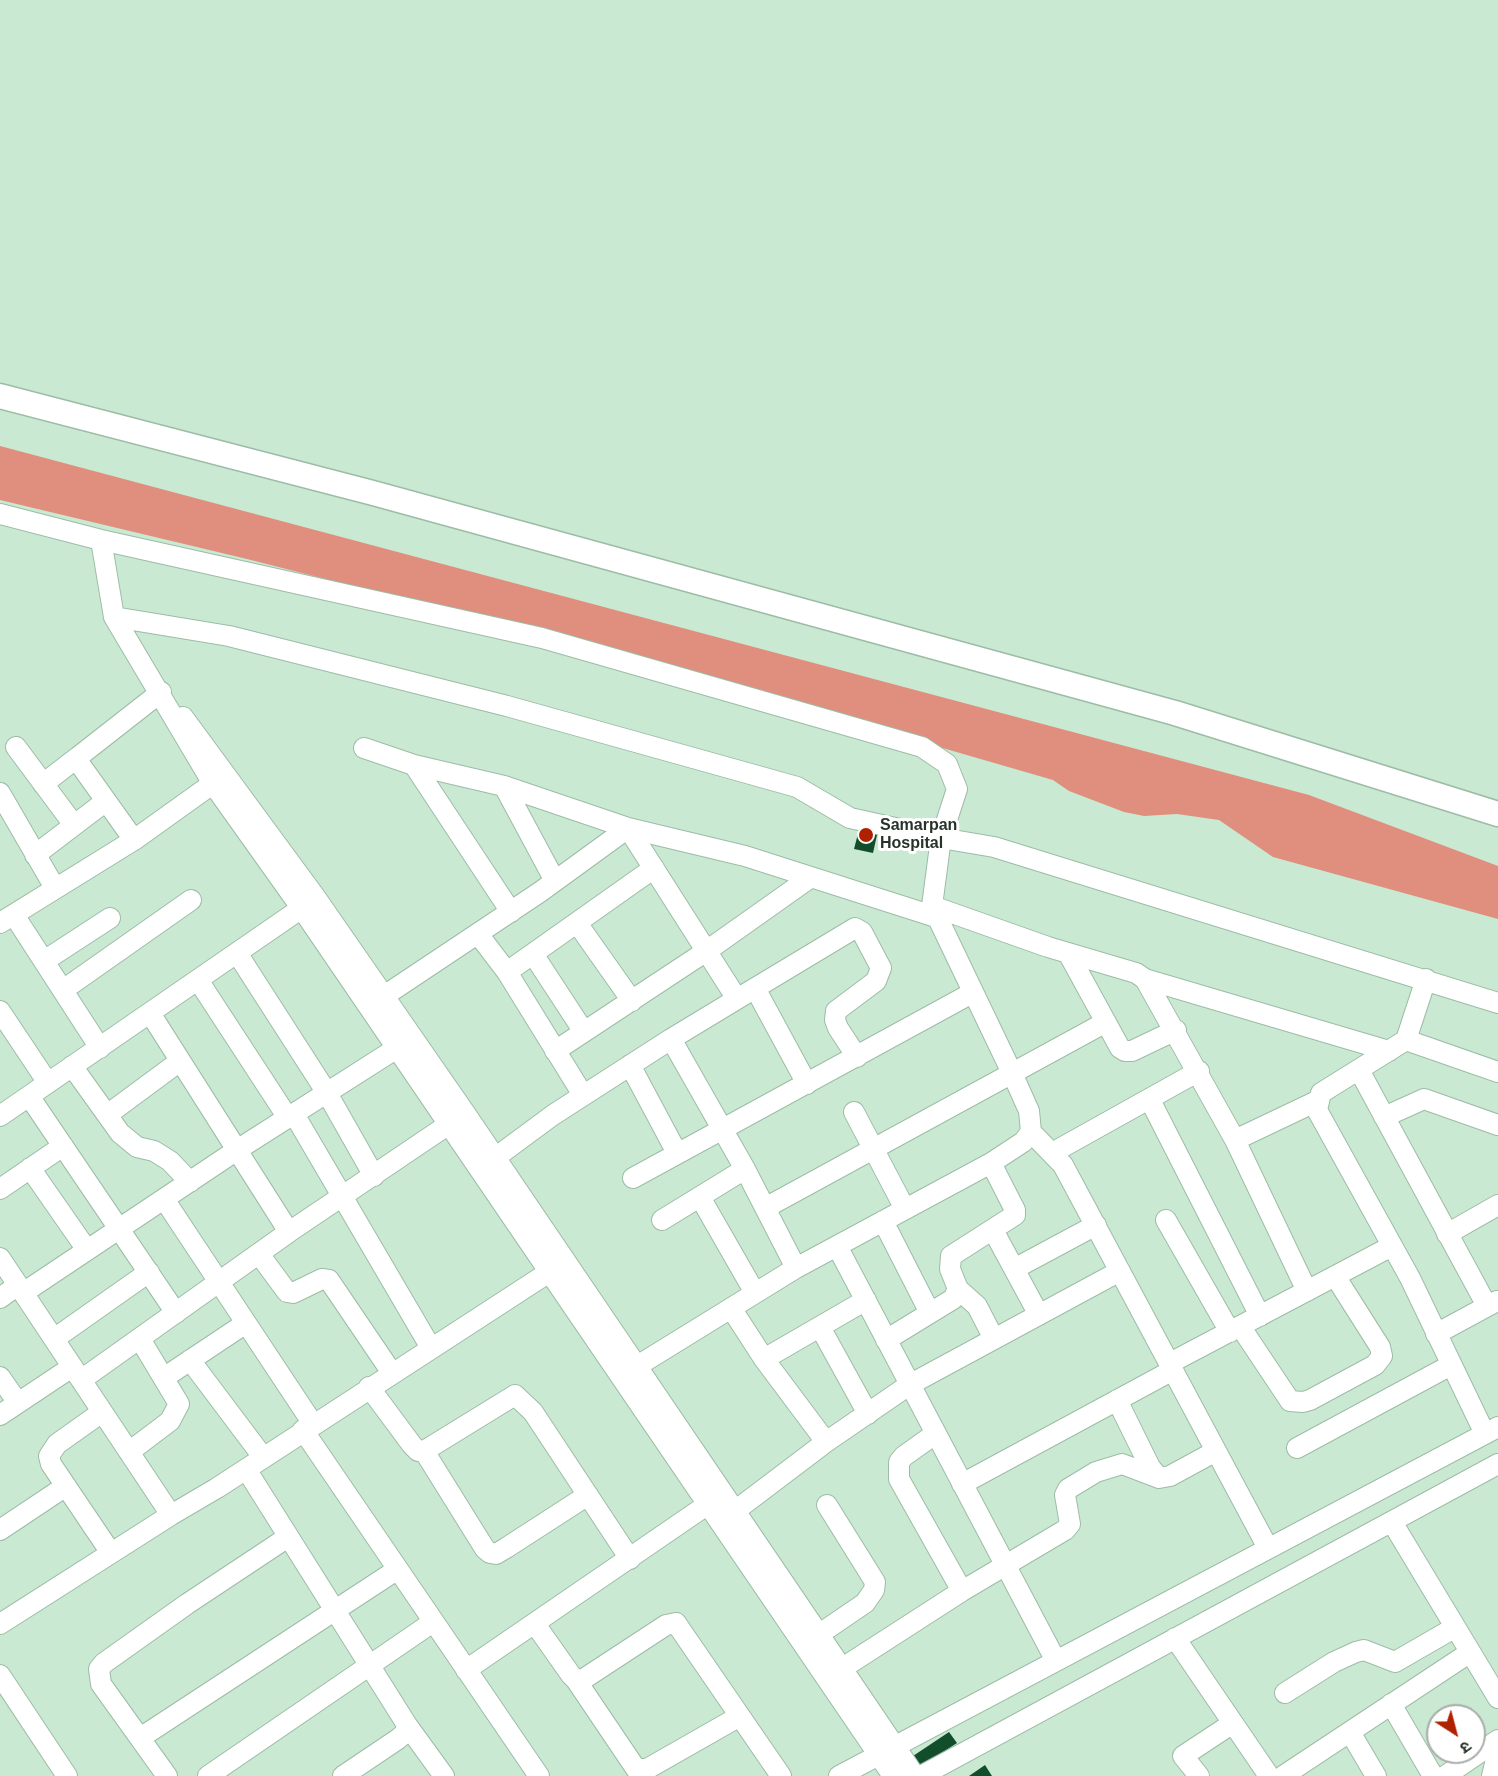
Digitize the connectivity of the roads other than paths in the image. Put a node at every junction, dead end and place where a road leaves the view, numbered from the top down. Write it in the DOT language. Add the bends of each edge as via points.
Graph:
graph roads {
  1 [pos="0,396"];
  2 [pos="0,514"];
  3 [pos="101,540"];
  4 [pos="114,617"];
  5 [pos="161,692"];
  6 [pos="16,747"];
  7 [pos="364,748"];
  8 [pos="78,757"];
  9 [pos="414,765"];
  10 [pos="220,779"];
  11 [pos="43,784"];
  12 [pos="504,786"];
  13 [pos="0,793"];
  14 [pos="106,801"];
  15 [pos="1498,813"];
  16 [pos="74,825"];
  17 [pos="628,828"];
  18 [pos="941,838"];
  19 [pos="135,840"];
  20 [pos="35,855"];
  21 [pos="654,868"];
  22 [pos="811,877"];
  23 [pos="555,881"];
  24 [pos="55,888"];
  25 [pos="191,900"];
  26 [pos="309,903"];
  27 [pos="934,911"];
  28 [pos="511,912"];
  29 [pos="110,918"];
  30 [pos="7,919"];
  31 [pos="577,923"];
  32 [pos="478,934"];
  33 [pos="708,950"];
  34 [pos="237,953"];
  35 [pos="1068,953"];
  36 [pos="533,954"];
  37 [pos="44,961"];
  38 [pos="507,972"];
  39 [pos="1145,979"];
  40 [pos="198,980"];
  41 [pos="1426,980"];
  42 [pos="755,988"];
  43 [pos="63,990"];
  44 [pos="972,993"];
  45 [pos="737,999"];
  46 [pos="376,1001"];
  47 [pos="632,1001"];
  48 [pos="1498,1003"];
  49 [pos="0,1011"];
  50 [pos="150,1013"];
  51 [pos="1106,1022"];
  52 [pos="1176,1030"];
  53 [pos="584,1032"];
  54 [pos="671,1039"];
  55 [pos="1406,1040"];
  56 [pos="100,1048"];
  57 [pos="397,1048"];
  58 [pos="555,1051"];
  59 [pos="1389,1051"];
  60 [pos="857,1057"];
  61 [pos="180,1061"];
  62 [pos="630,1065"];
  63 [pos="72,1066"];
  64 [pos="1359,1070"];
  65 [pos="1199,1071"];
  66 [pos="1012,1072"];
  67 [pos="1498,1072"];
  68 [pos="48,1083"];
  69 [pos="807,1084"];
  70 [pos="327,1093"];
  71 [pos="583,1095"];
  72 [pos="29,1096"];
  73 [pos="1150,1100"];
  74 [pos="1317,1101"];
  75 [pos="854,1112"];
  76 [pos="107,1114"];
  77 [pos="0,1116"];
  78 [pos="291,1116"];
  79 [pos="1384,1117"];
  80 [pos="457,1119"];
  81 [pos="1498,1125"];
  82 [pos="722,1128"];
  83 [pos="1031,1132"];
  84 [pos="1235,1140"];
  85 [pos="63,1146"];
  86 [pos="872,1148"];
  87 [pos="237,1150"];
  88 [pos="678,1153"];
  89 [pos="1052,1153"];
  90 [pos="991,1163"];
  91 [pos="487,1164"];
  92 [pos="30,1168"];
  93 [pos="745,1169"];
  94 [pos="374,1176"];
  95 [pos="633,1178"];
  96 [pos="190,1182"];
  97 [pos="0,1189"];
  98 [pos="342,1196"];
  99 [pos="700,1197"];
  100 [pos="164,1199"];
  101 [pos="1498,1205"];
  102 [pos="765,1208"];
  103 [pos="905,1209"];
  104 [pos="662,1220"];
  105 [pos="1166,1220"];
  106 [pos="883,1221"];
  107 [pos="1096,1225"];
  108 [pos="120,1229"];
  109 [pos="993,1230"];
  110 [pos="289,1232"];
  111 [pos="1447,1234"];
  112 [pos="837,1246"];
  113 [pos="1392,1246"];
  114 [pos="87,1251"];
  115 [pos="259,1254"];
  116 [pos="0,1258"];
  117 [pos="557,1267"];
  118 [pos="796,1268"];
  119 [pos="1014,1269"];
  120 [pos="1120,1271"];
  121 [pos="149,1272"];
  122 [pos="1335,1276"];
  123 [pos="218,1283"];
  124 [pos="20,1289"];
  125 [pos="958,1289"];
  126 [pos="1307,1291"];
  127 [pos="755,1293"];
  128 [pos="0,1298"];
  129 [pos="866,1300"];
  130 [pos="1492,1303"];
  131 [pos="731,1308"];
  132 [pos="176,1313"];
  133 [pos="930,1313"];
  134 [pos="1039,1315"];
  135 [pos="1260,1316"];
  136 [pos="246,1323"];
  137 [pos="820,1327"];
  138 [pos="1235,1329"];
  139 [pos="1436,1334"];
  140 [pos="140,1338"];
  141 [pos="54,1339"];
  142 [pos="886,1340"];
  143 [pos="994,1340"];
  144 [pos="430,1348"];
  145 [pos="764,1359"];
  146 [pos="190,1360"];
  147 [pos="637,1365"];
  148 [pos="1451,1365"];
  149 [pos="1171,1367"];
  150 [pos="392,1373"];
  151 [pos="77,1374"];
  152 [pos="621,1376"];
  153 [pos="0,1377"];
  154 [pos="165,1377"];
  155 [pos="909,1385"];
  156 [pos="369,1387"];
  157 [pos="1117,1400"];
  158 [pos="18,1403"];
  159 [pos="102,1412"];
  160 [pos="868,1414"];
  161 [pos="0,1415"];
  162 [pos="308,1427"];
  163 [pos="1491,1431"];
  164 [pos="935,1434"];
  165 [pos="826,1442"];
  166 [pos="1297,1448"];
  167 [pos="1216,1450"];
  168 [pos="424,1451"];
  169 [pos="129,1452"];
  170 [pos="263,1457"];
  171 [pos="1498,1464"];
  172 [pos="246,1469"];
  173 [pos="1159,1478"];
  174 [pos="962,1484"];
  175 [pos="66,1486"];
  176 [pos="588,1495"];
  177 [pos="716,1499"];
  178 [pos="827,1505"];
  179 [pos="736,1510"];
  180 [pos="171,1515"];
  181 [pos="720,1522"];
  182 [pos="1392,1522"];
  183 [pos="0,1530"];
  184 [pos="288,1537"];
  185 [pos="1268,1548"];
  186 [pos="111,1553"];
  187 [pos="630,1559"];
  188 [pos="1005,1565"];
  189 [pos="398,1569"];
  190 [pos="962,1591"];
  191 [pos="334,1612"];
  192 [pos="433,1622"];
  193 [pos="0,1624"];
  194 [pos="535,1624"];
  195 [pos="1454,1628"];
  196 [pos="818,1635"];
  197 [pos="1174,1638"];
  198 [pos="1469,1653"];
  199 [pos="1056,1661"];
  200 [pos="370,1664"];
  201 [pos="841,1669"];
  202 [pos="466,1670"];
  203 [pos="0,1675"];
  204 [pos="576,1680"];
  205 [pos="1285,1693"];
  206 [pos="1498,1698"];
  207 [pos="1391,1704"];
  208 [pos="740,1716"];
  209 [pos="1233,1723"];
  210 [pos="407,1725"];
  211 [pos="1350,1732"];
  212 [pos="140,1738"];
  213 [pos="1498,1740"];
  214 [pos="886,1751"];
  215 [pos="1498,1751"];
  216 [pos="1193,1774"];
  217 [pos="345,1775"];
  218 [pos="67,1776"];
  219 [pos="167,1776"];
  220 [pos="208,1776"];
  221 [pos="444,1776"];
  222 [pos="539,1776"];
  223 [pos="781,1776"];
  224 [pos="839,1776"];
  225 [pos="893,1776"];
  226 [pos="915,1776"];
  227 [pos="921,1776"];
  228 [pos="1269,1776"];
  229 [pos="1284,1776"];
  230 [pos="1376,1776"];
  231 [pos="1433,1776"];
  232 [pos="1445,1776"];
  233 [pos="1492,1776"];
  1 -- 15 [label="street" via="373,493 1152,707"];
  2 -- 3 [label="street"];
  3 -- 4 [label="street"];
  3 -- 18 [label="street" via="542,638 922,747 947,764 957,789"];
  4 -- 5 [label="street"];
  4 -- 18 [label="street" via="229,636 507,706 797,787 850,819"];
  5 -- 8 [label="street"];
  5 -- 10 [label="street" via="182,734"];
  6 -- 11 [label="street"];
  7 -- 9 [label="street"];
  8 -- 11 [label="street"];
  8 -- 14 [label="street"];
  9 -- 12 [label="street"];
  9 -- 28 [label="street"];
  10 -- 19 [label="street"];
  10 -- 26 [label="street"];
  11 -- 16 [label="street"];
  12 -- 17 [label="street"];
  12 -- 23 [label="street"];
  13 -- 20 [label="street"];
  14 -- 16 [label="street"];
  14 -- 19 [label="street"];
  16 -- 20 [label="street"];
  17 -- 21 [label="street"];
  17 -- 22 [label="street" via="745,856"];
  17 -- 23 [label="street"];
  18 -- 27 [label="street"];
  18 -- 41 [label="street" via="994,847"];
  19 -- 24 [label="street"];
  20 -- 24 [label="street"];
  21 -- 31 [label="street"];
  21 -- 33 [label="street"];
  22 -- 27 [label="street"];
  22 -- 33 [label="street"];
  23 -- 28 [label="street"];
  24 -- 30 [label="street"];
  25 -- 43 [label="street"];
  26 -- 34 [label="street"];
  26 -- 46 [label="street"];
  27 -- 35 [label="street"];
  27 -- 44 [label="street"];
  28 -- 32 [label="street"];
  29 -- 37 [label="street"];
  30 -- 37 [label="street"];
  31 -- 36 [label="street"];
  31 -- 47 [label="street"];
  32 -- 38 [label="street"];
  32 -- 46 [label="street"];
  33 -- 45 [label="street"];
  33 -- 47 [label="street"];
  34 -- 40 [label="street"];
  34 -- 70 [label="street"];
  35 -- 39 [label="street"];
  35 -- 51 [label="street"];
  36 -- 38 [label="street"];
  36 -- 53 [label="street"];
  37 -- 43 [label="street"];
  38 -- 58 [label="street"];
  39 -- 52 [label="street"];
  39 -- 59 [label="street"];
  40 -- 50 [label="street"];
  40 -- 78 [label="street"];
  41 -- 48 [label="street"];
  41 -- 55 [label="street"];
  42 -- 45 [label="street"];
  42 -- 60 [label="street" via="848,930 862,932 878,959 880,974 842,1005 835,1020"];
  42 -- 69 [label="street"];
  43 -- 56 [label="street"];
  44 -- 60 [label="street"];
  44 -- 66 [label="street"];
  45 -- 54 [label="street"];
  46 -- 57 [label="street"];
  46 -- 80 [label="street"];
  47 -- 53 [label="street"];
  49 -- 68 [label="street"];
  50 -- 56 [label="street"];
  50 -- 61 [label="street"];
  51 -- 52 [label="street" via="1125,1051"];
  51 -- 66 [label="street"];
  52 -- 65 [label="street"];
  53 -- 58 [label="street"];
  54 -- 62 [label="street"];
  54 -- 82 [label="street"];
  55 -- 59 [label="street"];
  55 -- 67 [label="street"];
  56 -- 63 [label="street"];
  57 -- 70 [label="street"];
  57 -- 80 [label="street"];
  58 -- 71 [label="street"];
  59 -- 64 [label="street"];
  60 -- 69 [label="street"];
  61 -- 76 [label="street"];
  61 -- 87 [label="street"];
  62 -- 71 [label="street"];
  62 -- 88 [label="street"];
  63 -- 68 [label="street"];
  63 -- 76 [label="street"];
  64 -- 74 [label="street" via="1321,1094"];
  64 -- 79 [label="street"];
  65 -- 73 [label="street"];
  65 -- 84 [label="street"];
  66 -- 83 [label="street" via="1029,1111"];
  66 -- 86 [label="street"];
  68 -- 72 [label="street"];
  69 -- 82 [label="street"];
  70 -- 78 [label="street"];
  70 -- 94 [label="street"];
  71 -- 91 [label="street"];
  72 -- 77 [label="street"];
  72 -- 85 [label="street"];
  73 -- 89 [label="street"];
  73 -- 135 [label="street"];
  74 -- 84 [label="street"];
  74 -- 113 [label="street" via="1317,1110"];
  75 -- 86 [label="street"];
  76 -- 96 [label="street" via="130,1143 170,1161"];
  78 -- 87 [label="street"];
  78 -- 98 [label="street"];
  79 -- 81 [label="street" via="1424,1099"];
  79 -- 111 [label="street"];
  80 -- 91 [label="street"];
  80 -- 94 [label="street"];
  82 -- 88 [label="street"];
  82 -- 93 [label="street"];
  83 -- 89 [label="street"];
  83 -- 90 [label="street" via="1023,1142"];
  84 -- 126 [label="street"];
  85 -- 92 [label="street"];
  85 -- 108 [label="street"];
  86 -- 102 [label="street"];
  86 -- 103 [label="street"];
  87 -- 96 [label="street"];
  87 -- 110 [label="street"];
  88 -- 95 [label="street"];
  89 -- 107 [label="street" via="1064,1165"];
  90 -- 103 [label="street"];
  90 -- 109 [label="street" via="1015,1210 1011,1220"];
  91 -- 117 [label="street"];
  92 -- 97 [label="street"];
  92 -- 114 [label="street"];
  93 -- 99 [label="street"];
  93 -- 102 [label="street"];
  94 -- 98 [label="street"];
  96 -- 100 [label="street"];
  98 -- 110 [label="street"];
  98 -- 144 [label="street"];
  99 -- 104 [label="street"];
  99 -- 127 [label="street"];
  100 -- 108 [label="street"];
  100 -- 123 [label="street"];
  101 -- 111 [label="street"];
  102 -- 118 [label="street"];
  103 -- 106 [label="street"];
  105 -- 138 [label="street"];
  106 -- 112 [label="street"];
  106 -- 133 [label="street"];
  107 -- 119 [label="street"];
  107 -- 120 [label="street"];
  108 -- 114 [label="street"];
  108 -- 121 [label="street"];
  109 -- 119 [label="street"];
  109 -- 125 [label="street" via="951,1256 950,1269"];
  110 -- 115 [label="street"];
  111 -- 130 [label="street"];
  112 -- 118 [label="street"];
  112 -- 129 [label="street"];
  113 -- 122 [label="street"];
  113 -- 139 [label="street"];
  114 -- 124 [label="street"];
  115 -- 123 [label="street"];
  115 -- 150 [label="street" via="287,1292 328,1280"];
  116 -- 124 [label="street"];
  117 -- 144 [label="street"];
  117 -- 147 [label="street"];
  117 -- 152 [label="street"];
  118 -- 127 [label="street"];
  119 -- 134 [label="street"];
  120 -- 134 [label="street"];
  120 -- 149 [label="street"];
  121 -- 132 [label="street"];
  121 -- 141 [label="street"];
  122 -- 126 [label="street"];
  122 -- 138 [label="street" via="1382,1356 1375,1365 1310,1400 1290,1401"];
  123 -- 132 [label="street"];
  123 -- 136 [label="street"];
  124 -- 128 [label="street"];
  124 -- 141 [label="street"];
  125 -- 133 [label="street" via="953,1299"];
  125 -- 143 [label="street" via="977,1306"];
  126 -- 135 [label="street"];
  127 -- 131 [label="street"];
  129 -- 137 [label="street"];
  129 -- 142 [label="street"];
  130 -- 139 [label="street"];
  131 -- 145 [label="street"];
  131 -- 147 [label="street"];
  132 -- 140 [label="street"];
  133 -- 142 [label="street"];
  134 -- 143 [label="street"];
  135 -- 138 [label="street"];
  136 -- 146 [label="street"];
  136 -- 162 [label="street"];
  137 -- 145 [label="street"];
  137 -- 160 [label="street"];
  138 -- 149 [label="street"];
  139 -- 148 [label="street"];
  140 -- 151 [label="street"];
  140 -- 154 [label="street"];
  141 -- 151 [label="street"];
  142 -- 155 [label="street"];
  143 -- 155 [label="street"];
  144 -- 150 [label="street"];
  145 -- 165 [label="street"];
  146 -- 154 [label="street"];
  146 -- 170 [label="street"];
  147 -- 152 [label="street"];
  147 -- 177 [label="street"];
  148 -- 163 [label="street"];
  148 -- 166 [label="street"];
  149 -- 157 [label="street"];
  149 -- 167 [label="street"];
  150 -- 156 [label="street"];
  151 -- 158 [label="street"];
  151 -- 159 [label="street"];
  152 -- 177 [label="street"];
  153 -- 158 [label="street"];
  154 -- 169 [label="street" via="176,1395 177,1412"];
  155 -- 160 [label="street"];
  155 -- 164 [label="street"];
  156 -- 162 [label="street"];
  156 -- 168 [label="street" via="412,1445"];
  157 -- 173 [label="street"];
  157 -- 174 [label="street"];
  158 -- 161 [label="street"];
  159 -- 169 [label="street"];
  159 -- 175 [label="street" via="51,1451 51,1464"];
  160 -- 165 [label="street"];
  162 -- 170 [label="street"];
  162 -- 189 [label="street"];
  163 -- 185 [label="street"];
  164 -- 174 [label="street"];
  164 -- 190 [label="street" via="899,1462 899,1479"];
  165 -- 179 [label="street"];
  167 -- 173 [label="street" via="1170,1476"];
  167 -- 185 [label="street"];
  168 -- 176 [label="street" via="515,1395 533,1412"];
  168 -- 176 [label="street" via="490,1553 496,1554"];
  169 -- 180 [label="street"];
  170 -- 172 [label="street"];
  171 -- 182 [label="street"];
  172 -- 180 [label="street"];
  172 -- 184 [label="street"];
  173 -- 188 [label="street" via="1122,1464 1096,1472 1065,1495 1070,1524 1065,1530"];
  174 -- 188 [label="street"];
  175 -- 183 [label="street"];
  175 -- 186 [label="street"];
  176 -- 187 [label="street"];
  177 -- 179 [label="street"];
  177 -- 181 [label="street"];
  177 -- 187 [label="street"];
  178 -- 196 [label="street" via="874,1582 874,1590 865,1603"];
  179 -- 181 [label="street"];
  179 -- 196 [label="street"];
  180 -- 186 [label="street"];
  181 -- 214 [label="street"];
  182 -- 195 [label="street"];
  182 -- 197 [label="street"];
  184 -- 191 [label="street"];
  184 -- 212 [label="street" via="99,1669 101,1684"];
  185 -- 199 [label="street"];
  186 -- 193 [label="street"];
  187 -- 194 [label="street"];
  188 -- 190 [label="street"];
  188 -- 199 [label="street"];
  189 -- 191 [label="street"];
  189 -- 192 [label="street"];
  190 -- 201 [label="street"];
  191 -- 200 [label="street"];
  191 -- 212 [label="street"];
  192 -- 200 [label="street"];
  192 -- 202 [label="street"];
  194 -- 202 [label="street"];
  194 -- 204 [label="street"];
  195 -- 198 [label="street"];
  195 -- 205 [label="street" via="1395,1662 1364,1650 1356,1652"];
  196 -- 201 [label="street"];
  197 -- 209 [label="street"];
  197 -- 227 [label="street"];
  198 -- 206 [label="street"];
  198 -- 207 [label="street"];
  199 -- 214 [label="street"];
  200 -- 210 [label="street"];
  200 -- 220 [label="street"];
  201 -- 214 [label="street"];
  202 -- 222 [label="street"];
  203 -- 218 [label="street"];
  204 -- 208 [label="street" via="632,1766 642,1771"];
  204 -- 208 [label="street" via="582,1680 666,1625 676,1623"];
  207 -- 211 [label="street"];
  207 -- 231 [label="street"];
  208 -- 223 [label="street"];
  209 -- 216 [label="street" via="1184,1756"];
  209 -- 228 [label="street"];
  210 -- 217 [label="street" via="398,1739"];
  210 -- 221 [label="street"];
  211 -- 229 [label="street"];
  211 -- 230 [label="street"];
  212 -- 219 [label="street"];
  213 -- 232 [label="street"];
  214 -- 224 [label="street"];
  214 -- 225 [label="street"];
  214 -- 226 [label="street"];
  215 -- 233 [label="street"];
}
